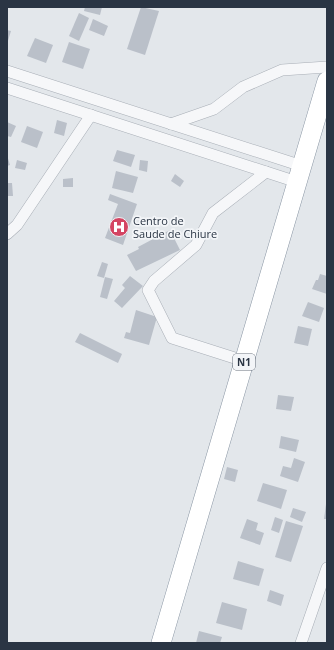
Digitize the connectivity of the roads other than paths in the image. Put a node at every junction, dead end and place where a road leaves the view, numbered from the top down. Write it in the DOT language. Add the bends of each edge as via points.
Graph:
graph roads {
  1 [pos="327,67"];
  2 [pos="7,71"];
  3 [pos="327,81"];
  4 [pos="7,88"];
  5 [pos="92,115"];
  6 [pos="171,124"];
  7 [pos="266,172"];
  8 [pos="300,174"];
  9 [pos="7,234"];
  10 [pos="244,361"];
  11 [pos="327,568"];
  12 [pos="161,643"];
  13 [pos="301,643"];
  1 -- 6 [label="street" via="282,70 243,87 214,109"];
  2 -- 6 [label="street"];
  3 -- 8 [label="highway, N1"];
  4 -- 5 [label="street"];
  5 -- 7 [label="street"];
  5 -- 9 [label="street" via="17,225"];
  6 -- 8 [label="street"];
  7 -- 8 [label="street"];
  7 -- 10 [label="street" via="213,213 196,246 154,281 148,290 172,338"];
  8 -- 10 [label="highway, N1"];
  10 -- 12 [label="highway, N1"];
  11 -- 13 [label="street"];
}
